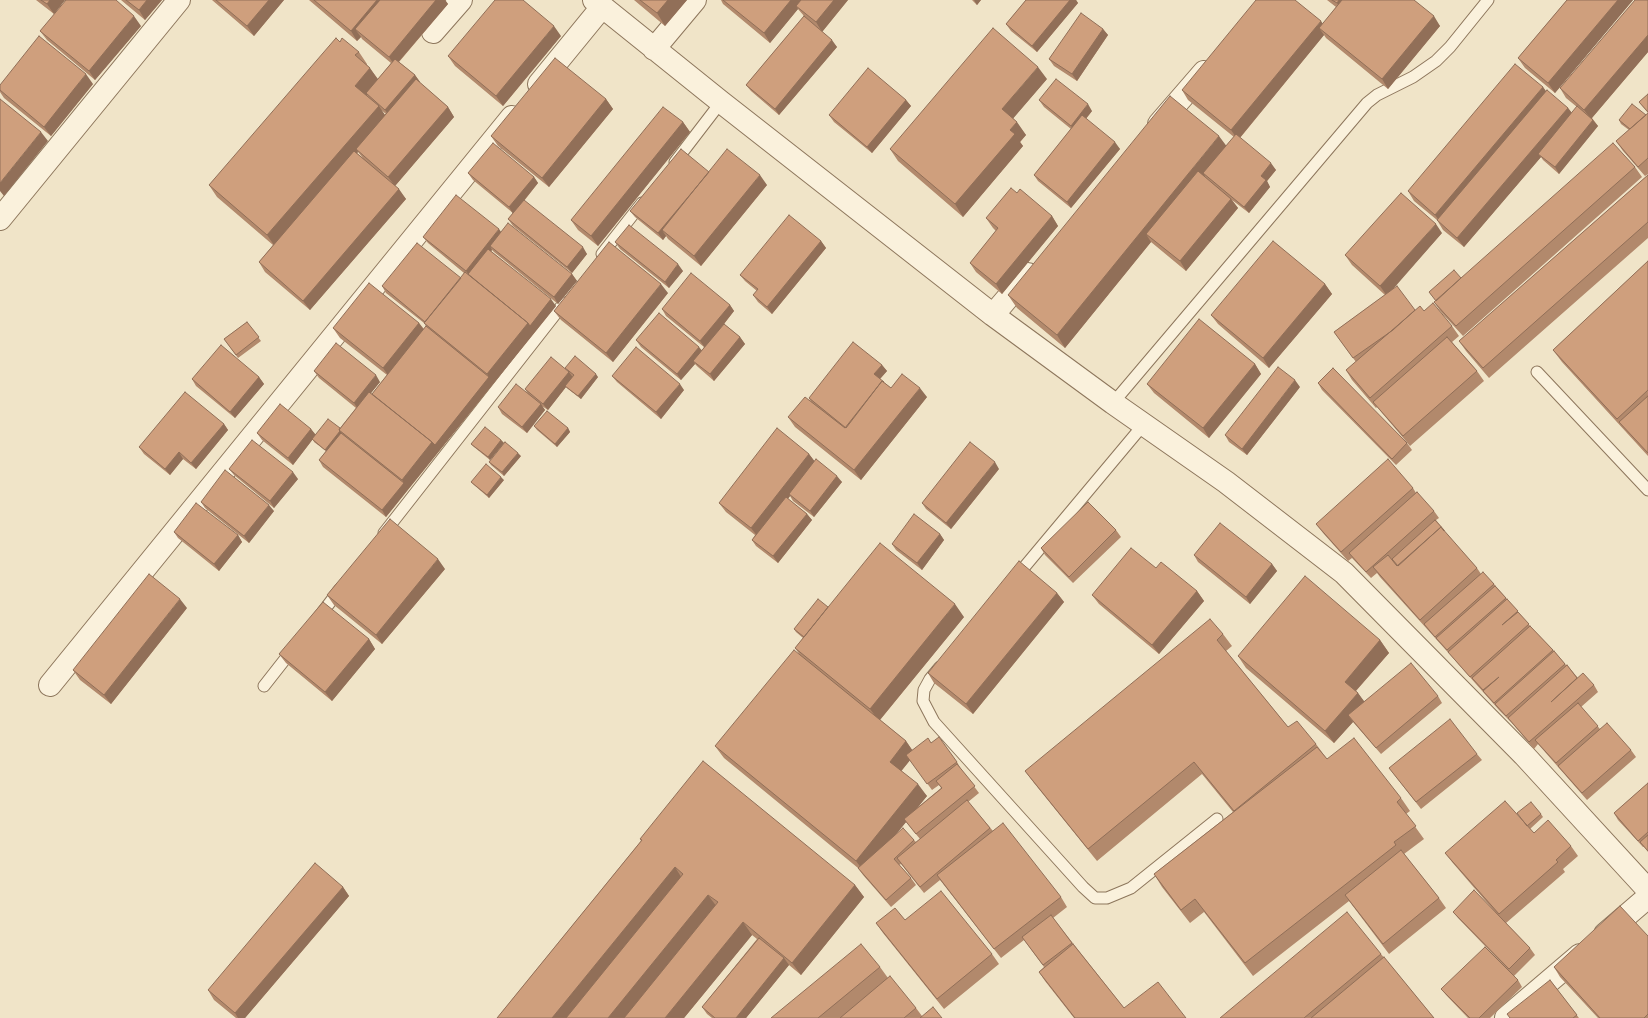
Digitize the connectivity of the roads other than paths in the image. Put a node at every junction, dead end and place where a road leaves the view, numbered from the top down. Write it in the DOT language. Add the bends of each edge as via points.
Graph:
graph roads {
  1 [pos="179,0"];
  2 [pos="461,0"];
  3 [pos="695,0"];
  4 [pos="1488,0"];
  5 [pos="598,3"];
  6 [pos="433,32"];
  7 [pos="654,49"];
  8 [pos="1215,59"];
  9 [pos="721,102"];
  10 [pos="1148,136"];
  11 [pos="667,171"];
  12 [pos="648,196"];
  13 [pos="0,219"];
  14 [pos="1040,261"];
  15 [pos="593,265"];
  16 [pos="569,297"];
  17 [pos="993,315"];
  18 [pos="1537,372"];
  19 [pos="1113,403"];
  20 [pos="1144,424"];
  21 [pos="1648,490"];
  22 [pos="377,542"];
  23 [pos="348,579"];
  24 [pos="1007,588"];
  25 [pos="314,623"];
  26 [pos="299,642"];
  27 [pos="946,660"];
  28 [pos="50,685"];
  29 [pos="264,686"];
  30 [pos="1217,819"];
  31 [pos="1648,890"];
  32 [pos="1648,897"];
  33 [pos="1506,1018"];
  1 -- 13 [label="street"];
  2 -- 6 [label="street"];
  3 -- 7 [label="street"];
  4 -- 19 [label="lane" via="1436,61 1367,103"];
  5 -- 7 [label="street"];
  5 -- 28 [label="street"];
  7 -- 9 [label="street"];
  8 -- 10 [label="street"];
  9 -- 11 [label="lane"];
  9 -- 17 [label="street"];
  12 -- 15 [label="lane"];
  14 -- 17 [label="street"];
  16 -- 22 [label="lane"];
  17 -- 19 [label="street"];
  18 -- 21 [label="lane"];
  19 -- 20 [label="street"];
  20 -- 24 [label="lane"];
  20 -- 31 [label="street" via="1226,482 1344,573 1524,755"];
  23 -- 25 [label="lane"];
  26 -- 29 [label="lane"];
  27 -- 30 [label="lane" via="924,690 923,701 934,722 1083,887 1096,898 1107,898 1130,888"];
  32 -- 33 [label="street"];
}
